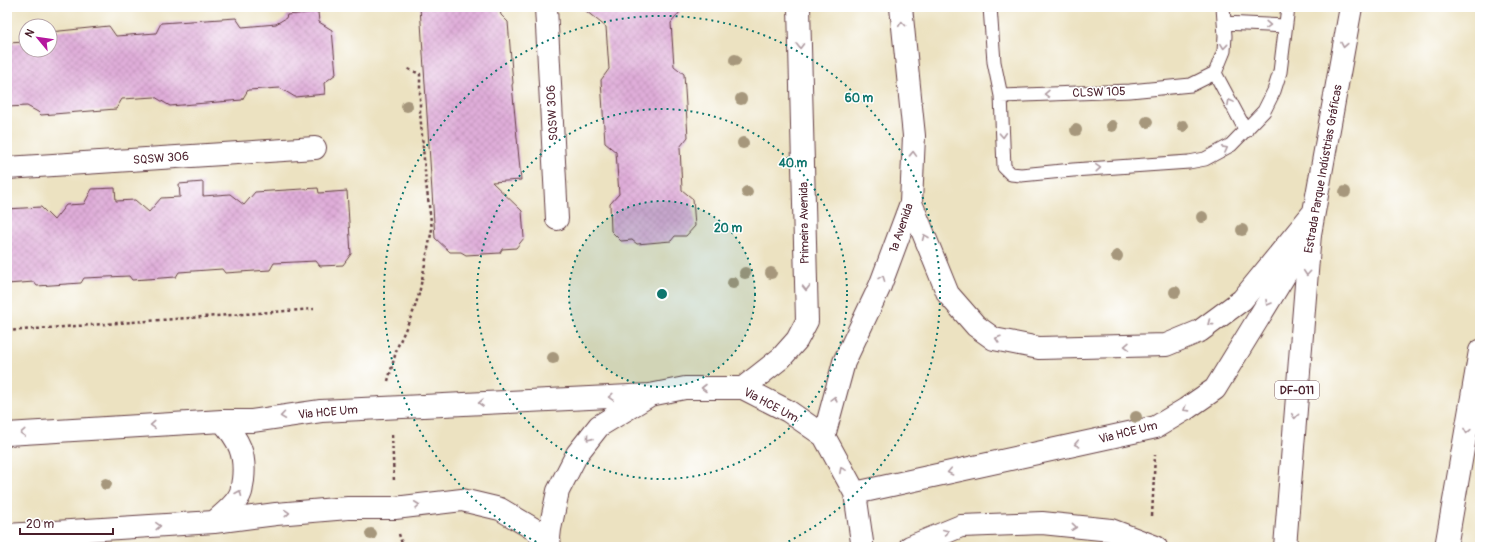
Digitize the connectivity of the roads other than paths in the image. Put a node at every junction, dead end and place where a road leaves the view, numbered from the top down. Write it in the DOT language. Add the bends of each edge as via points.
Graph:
graph roads {
  1 [pos="546,7"];
  2 [pos="799,7"];
  3 [pos="901,7"];
  4 [pos="990,7"];
  5 [pos="1223,7"];
  6 [pos="1288,7"];
  7 [pos="1351,7"];
  8 [pos="1224,23"];
  9 [pos="1285,26"];
  10 [pos="1215,73"];
  11 [pos="1001,96"];
  12 [pos="1246,131"];
  13 [pos="315,148"];
  14 [pos="7,168"];
  15 [pos="911,203"];
  16 [pos="1314,212"];
  17 [pos="557,219"];
  18 [pos="1310,234"];
  19 [pos="1480,351"];
  20 [pos="743,388"];
  21 [pos="650,396"];
  22 [pos="222,421"];
  23 [pos="7,434"];
  24 [pos="824,436"];
  25 [pos="855,493"];
  26 [pos="214,522"];
  27 [pos="7,535"];
  28 [pos="549,543"];
  29 [pos="1153,546"];
  30 [pos="861,547"];
  31 [pos="910,547"];
  32 [pos="1285,547"];
  33 [pos="1446,547"];
  1 -- 17 [label="main road, SQSW 306"];
  2 -- 20 [label="main road, Primeira Avenida, one-way" via="807,321 797,340 781,358"];
  15 -- 3 [label="main road, 1ª Avenida, one-way" via="914,136"];
  4 -- 11 [label="lane" via="994,62"];
  5 -- 8 [label="lane"];
  6 -- 9 [label="lane"];
  7 -- 16 [label="main road, Estrada Parque Indústrias Gráficas / DF-011, one-way"];
  8 -- 9 [label="lane, one-way"];
  8 -- 10 [label="lane, one-way" via="1224,51"];
  9 -- 12 [label="lane" via="1280,72 1274,91 1264,111"];
  10 -- 11 [label="lane, CLSW 105, one-way" via="1191,86"];
  12 -- 10 [label="lane, one-way"];
  11 -- 12 [label="lane, one-way" via="1004,167 1010,174 1021,176 1200,160 1231,145"];
  13 -- 14 [label="main road, SQSW 306"];
  16 -- 15 [label="main road, one-way" via="1242,300 1200,331 1166,345 1039,348 994,339 976,326 948,294"];
  24 -- 15 [label="main road, 1ª Avenida, one-way" via="844,362 880,286"];
  16 -- 18 [label="main road, Estrada Parque Indústrias Gráficas / DF-011"];
  18 -- 25 [label="main road, Via HCE Um, one-way" via="1215,389 1156,427"];
  18 -- 32 [label="main road, Estrada Parque Indústrias Gráficas / DF-011, one-way"];
  19 -- 33 [label="main road, one-way"];
  20 -- 21 [label="main road, Via HCE Um, one-way" via="685,388"];
  20 -- 24 [label="main road, Via HCE Um" via="788,411"];
  21 -- 22 [label="main road, Via HCE Um, one-way" via="321,411 252,421"];
  21 -- 28 [label="main road, Via HCE Um, one-way" via="599,426 577,454 558,491"];
  22 -- 23 [label="main road, Via HCE Um, one-way"];
  26 -- 22 [label="main road, one-way" via="232,506 241,493 244,470 242,451 235,436"];
  25 -- 24 [label="main road, Via HCE Um, one-way"];
  25 -- 30 [label="main road, Via HCE Um"];
  27 -- 26 [label="main road, Via HCE Um, one-way"];
  26 -- 28 [label="main road, Via HCE Um, one-way" via="283,513 348,508 395,508 462,500 500,509"];
  31 -- 29 [label="main road, one-way" via="962,526 1042,523 1112,530"];
}
